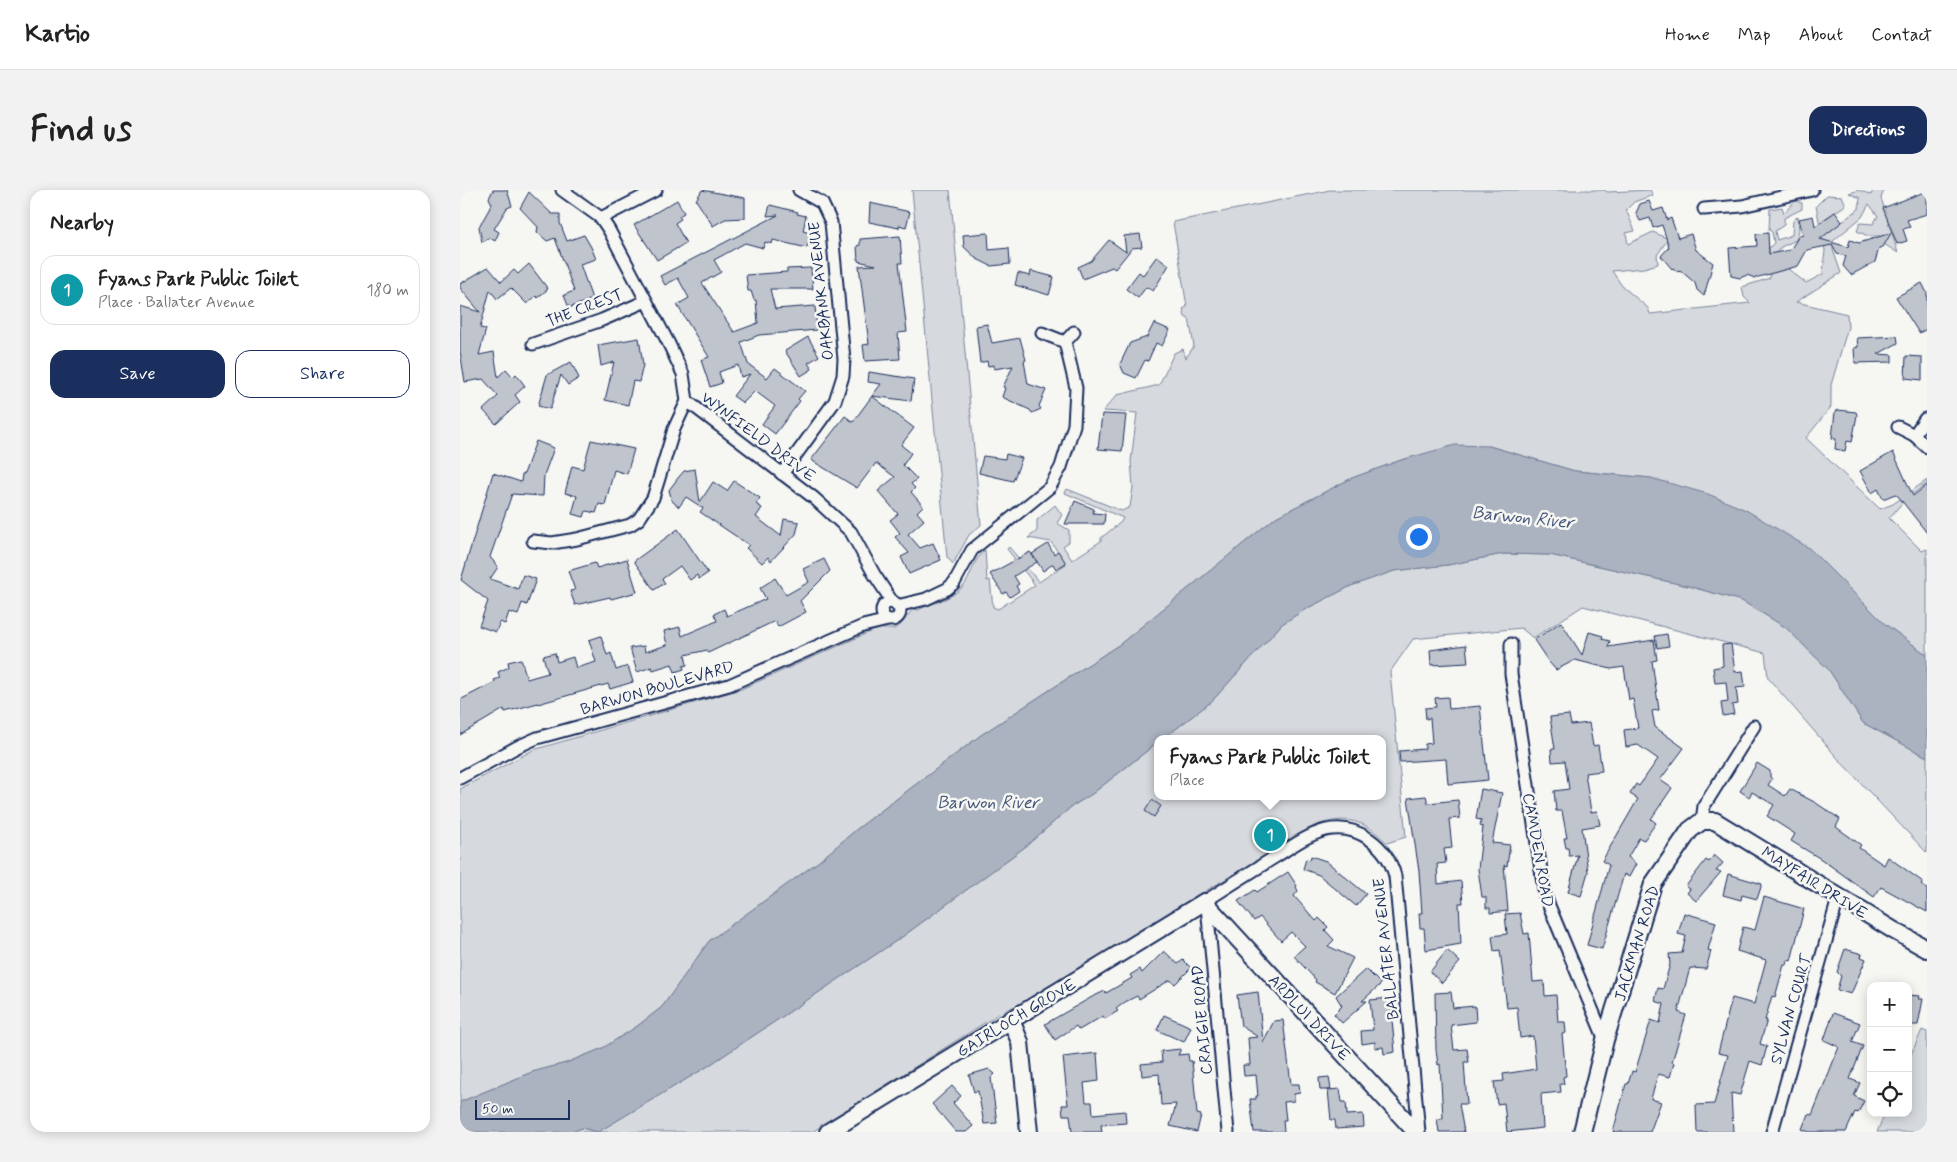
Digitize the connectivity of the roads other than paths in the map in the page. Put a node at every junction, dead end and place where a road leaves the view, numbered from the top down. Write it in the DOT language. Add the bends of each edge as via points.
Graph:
graph roads {
  1 [pos="562,190"];
  2 [pos="656,190"];
  3 [pos="799,190"];
  4 [pos="1812,190"];
  5 [pos="1704,209"];
  6 [pos="601,218"];
  7 [pos="646,301"];
  8 [pos="1074,332"];
  9 [pos="1042,333"];
  10 [pos="1064,342"];
  11 [pos="533,344"];
  12 [pos="686,401"];
  13 [pos="1925,419"];
  14 [pos="1898,427"];
  15 [pos="1914,435"];
  16 [pos="1927,447"];
  17 [pos="782,474"];
  18 [pos="533,540"];
  19 [pos="890,611"];
  20 [pos="1511,644"];
  21 [pos="1754,726"];
  22 [pos="460,778"];
  23 [pos="1702,820"];
  24 [pos="1839,896"];
  25 [pos="1205,904"];
  26 [pos="1927,949"];
  27 [pos="1011,1020"];
  28 [pos="1605,1040"];
  29 [pos="828,1132"];
  30 [pos="1029,1132"];
  31 [pos="1228,1132"];
  32 [pos="1416,1132"];
  33 [pos="1419,1132"];
  34 [pos="1582,1132"];
  35 [pos="1772,1132"];
  1 -- 6 [label="street, WYNFIELD DRIVE"];
  2 -- 6 [label="street"];
  3 -- 17 [label="street, OAKBANK AVENUE" via="822,203 831,222 844,367 834,401"];
  4 -- 5 [label="street" via="1742,206"];
  6 -- 7 [label="street, WYNFIELD DRIVE"];
  7 -- 11 [label="street, THE CREST"];
  7 -- 12 [label="street, WYNFIELD DRIVE" via="682,374"];
  8 -- 10 [label="street"];
  9 -- 10 [label="street"];
  10 -- 19 [label="street, BARWON BOULEVARD" via="1073,372 1076,404 1073,432 1055,478 1044,494 972,550 954,583 942,592"];
  12 -- 17 [label="street, WYNFIELD DRIVE"];
  12 -- 18 [label="street" via="653,498 640,519 630,525 577,539 552,543"];
  13 -- 15 [label="street"];
  14 -- 15 [label="street"];
  15 -- 16 [label="street"];
  17 -- 19 [label="street, WYNFIELD DRIVE" via="851,532"];
  19 -- 22 [label="street, BARWON BOULEVARD" via="729,685 537,738"];
  20 -- 28 [label="street, CAMDEN ROAD" via="1511,674 1545,896"];
  21 -- 23 [label="street, JACKMAN ROAD" via="1704,806"];
  23 -- 24 [label="street, MAYFAIR DRIVE" via="1715,821"];
  23 -- 28 [label="street, JACKMAN ROAD" via="1690,830 1653,884"];
  24 -- 26 [label="street, MAYFAIR DRIVE"];
  24 -- 35 [label="street, SYLVAN COURT"];
  25 -- 27 [label="street, GAIRLOCH GROVE"];
  25 -- 31 [label="street, CRAIGIE ROAD"];
  25 -- 32 [label="street, ARDLUI DRIVE"];
  25 -- 33 [label="street, BALLATER AVENUE" via="1297,844 1322,832 1337,829 1356,832 1379,846 1395,876"];
  27 -- 29 [label="street, GAIRLOCH GROVE"];
  27 -- 30 [label="street" via="1020,1042"];
  28 -- 34 [label="street"];
}
